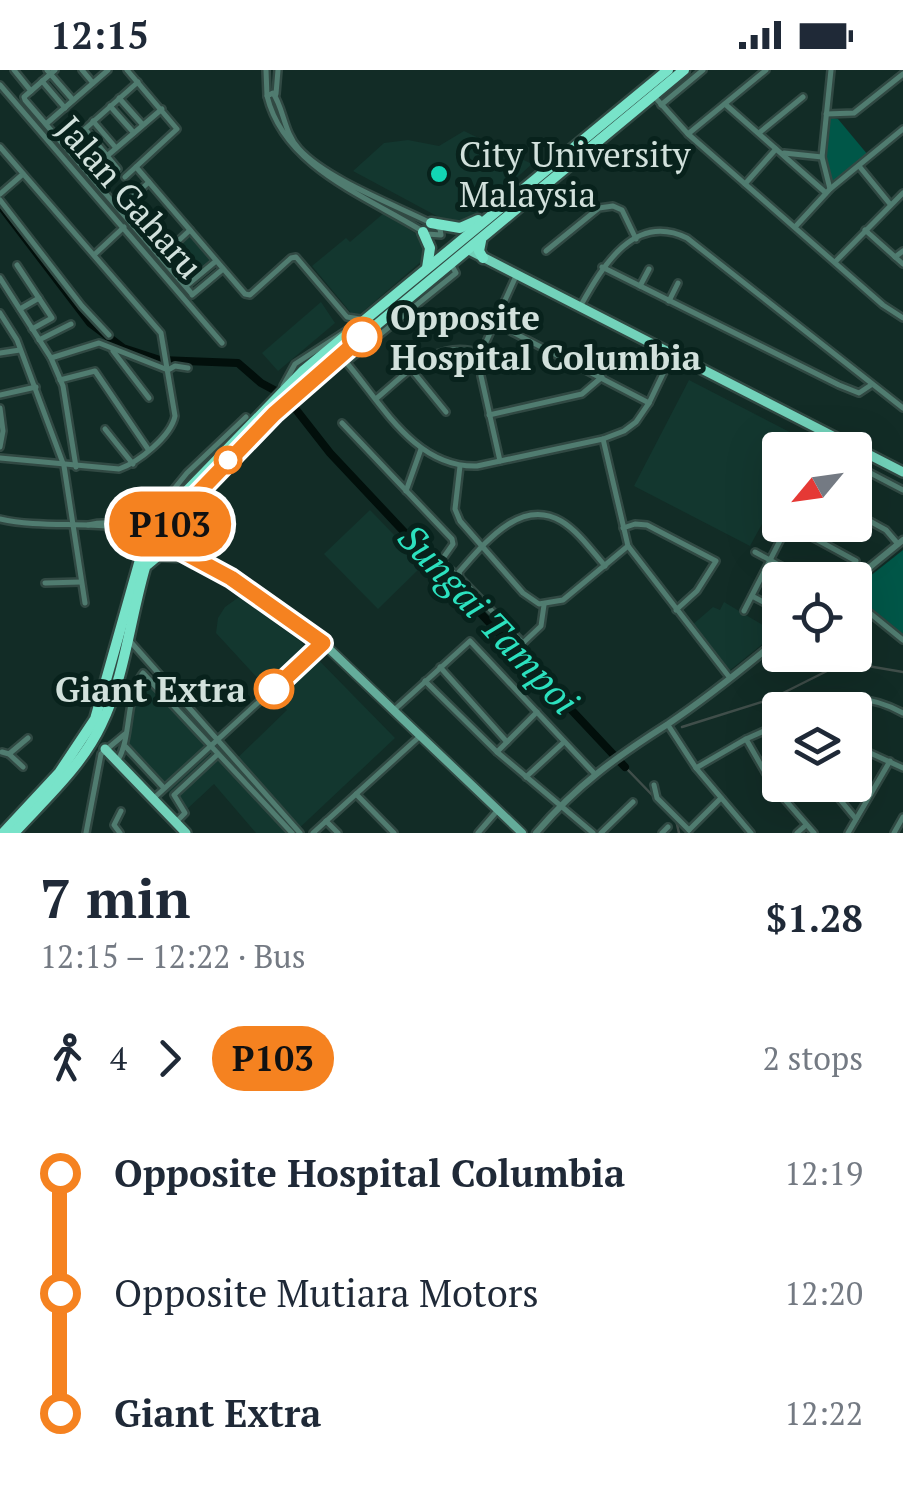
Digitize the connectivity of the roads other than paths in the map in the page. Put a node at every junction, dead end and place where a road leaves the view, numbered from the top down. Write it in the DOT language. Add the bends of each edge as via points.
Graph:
graph roads {
  1 [pos="14,70"];
  2 [pos="82,70"];
  3 [pos="108,70"];
  4 [pos="126,70"];
  5 [pos="266,70"];
  6 [pos="278,70"];
  7 [pos="658,70"];
  8 [pos="703,70"];
  9 [pos="766,70"];
  10 [pos="831,70"];
  11 [pos="51,71"];
  12 [pos="676,71"];
  13 [pos="98,73"];
  14 [pos="903,74"];
  15 [pos="42,81"];
  16 [pos="138,82"];
  17 [pos="93,83"];
  18 [pos="0,85"];
  19 [pos="31,91"];
  20 [pos="276,94"];
  21 [pos="653,95"];
  22 [pos="267,96"];
  23 [pos="803,97"];
  24 [pos="119,98"];
  25 [pos="74,100"];
  26 [pos="725,104"];
  27 [pos="662,105"];
  28 [pos="110,106"];
  29 [pos="65,108"];
  30 [pos="162,109"];
  31 [pos="826,114"];
  32 [pos="608,120"];
  33 [pos="92,121"];
  34 [pos="46,124"];
  35 [pos="142,125"];
  36 [pos="903,129"];
  37 [pos="134,133"];
  38 [pos="688,134"];
  39 [pos="758,134"];
  40 [pos="0,147"];
  41 [pos="116,148"];
  42 [pos="778,151"];
  43 [pos="107,156"];
  44 [pos="822,156"];
  45 [pos="859,166"];
  46 [pos="135,168"];
  47 [pos="118,169"];
  48 [pos="23,174"];
  49 [pos="124,177"];
  50 [pos="536,180"];
  51 [pos="149,184"];
  52 [pos="745,184"];
  53 [pos="828,191"];
  54 [pos="903,193"];
  55 [pos="0,197"];
  56 [pos="890,204"];
  57 [pos="120,208"];
  58 [pos="124,227"];
  59 [pos="796,227"];
  60 [pos="427,228"];
  61 [pos="190,230"];
  62 [pos="865,230"];
  63 [pos="471,232"];
  64 [pos="636,239"];
  65 [pos="481,240"];
  66 [pos="546,251"];
  67 [pos="903,251"];
  68 [pos="94,255"];
  69 [pos="463,255"];
  70 [pos="162,256"];
  71 [pos="484,258"];
  72 [pos="896,258"];
  73 [pos="216,260"];
  74 [pos="835,262"];
  75 [pos="903,264"];
  76 [pos="16,266"];
  77 [pos="602,267"];
  78 [pos="223,269"];
  79 [pos="426,269"];
  80 [pos="648,269"];
  81 [pos="515,275"];
  82 [pos="0,278"];
  83 [pos="678,283"];
  84 [pos="186,286"];
  85 [pos="640,286"];
  86 [pos="401,290"];
  87 [pos="192,294"];
  88 [pos="39,298"];
  89 [pos="186,300"];
  90 [pos="669,300"];
  91 [pos="580,307"];
  92 [pos="20,309"];
  93 [pos="0,313"];
  94 [pos="347,317"];
  95 [pos="368,317"];
  96 [pos="903,318"];
  97 [pos="493,322"];
  98 [pos="72,324"];
  99 [pos="9,326"];
  100 [pos="351,327"];
  101 [pos="0,328"];
  102 [pos="32,329"];
  103 [pos="109,335"];
  104 [pos="39,340"];
  105 [pos="222,343"];
  106 [pos="111,348"];
  107 [pos="20,350"];
  108 [pos="481,352"];
  109 [pos="0,353"];
  110 [pos="672,355"];
  111 [pos="50,358"];
  112 [pos="188,368"];
  113 [pos="168,369"];
  114 [pos="411,369"];
  115 [pos="602,376"];
  116 [pos="60,380"];
  117 [pos="871,385"];
  118 [pos="36,388"];
  119 [pos="0,394"];
  120 [pos="149,398"];
  121 [pos="377,398"];
  122 [pos="649,403"];
  123 [pos="902,406"];
  124 [pos="0,408"];
  125 [pos="446,412"];
  126 [pos="489,414"];
  127 [pos="246,417"];
  128 [pos="342,423"];
  129 [pos="104,429"];
  130 [pos="823,432"];
  131 [pos="230,438"];
  132 [pos="603,439"];
  133 [pos="0,446"];
  134 [pos="148,449"];
  135 [pos="422,450"];
  136 [pos="872,456"];
  137 [pos="0,458"];
  138 [pos="500,461"];
  139 [pos="133,464"];
  140 [pos="64,466"];
  141 [pos="76,466"];
  142 [pos="201,466"];
  143 [pos="460,466"];
  144 [pos="903,472"];
  145 [pos="872,474"];
  146 [pos="903,490"];
  147 [pos="406,491"];
  148 [pos="169,492"];
  149 [pos="72,508"];
  150 [pos="170,516"];
  151 [pos="0,519"];
  152 [pos="872,522"];
  153 [pos="74,524"];
  154 [pos="86,525"];
  155 [pos="623,528"];
  156 [pos="149,533"];
  157 [pos="780,542"];
  158 [pos="821,542"];
  159 [pos="901,542"];
  160 [pos="628,546"];
  161 [pos="483,548"];
  162 [pos="755,552"];
  163 [pos="178,553"];
  164 [pos="770,561"];
  165 [pos="856,561"];
  166 [pos="872,565"];
  167 [pos="146,566"];
  168 [pos="605,566"];
  169 [pos="454,573"];
  170 [pos="45,582"];
  171 [pos="81,582"];
  172 [pos="752,596"];
  173 [pos="762,602"];
  174 [pos="84,603"];
  175 [pos="544,604"];
  176 [pos="676,610"];
  177 [pos="744,611"];
  178 [pos="872,615"];
  179 [pos="127,638"];
  180 [pos="903,640"];
  181 [pos="323,646"];
  182 [pos="762,652"];
  183 [pos="440,667"];
  184 [pos="730,678"];
  185 [pos="425,681"];
  186 [pos="872,699"];
  187 [pos="393,711"];
  188 [pos="537,712"];
  189 [pos="903,713"];
  190 [pos="669,727"];
  191 [pos="762,732"];
  192 [pos="125,734"];
  193 [pos="419,736"];
  194 [pos="28,738"];
  195 [pos="746,739"];
  196 [pos="507,742"];
  197 [pos="565,742"];
  198 [pos="213,744"];
  199 [pos="126,747"];
  200 [pos="105,748"];
  201 [pos="497,752"];
  202 [pos="3,753"];
  203 [pos="218,754"];
  204 [pos="872,754"];
  205 [pos="118,760"];
  206 [pos="890,761"];
  207 [pos="194,762"];
  208 [pos="762,762"];
  209 [pos="23,767"];
  210 [pos="696,768"];
  211 [pos="903,768"];
  212 [pos="200,769"];
  213 [pos="594,773"];
  214 [pos="526,778"];
  215 [pos="654,785"];
  216 [pos="164,788"];
  217 [pos="356,794"];
  218 [pos="154,798"];
  219 [pos="721,798"];
  220 [pos="633,802"];
  221 [pos="790,802"];
  222 [pos="842,802"];
  223 [pos="559,805"];
  224 [pos="121,811"];
  225 [pos="497,811"];
  226 [pos="903,817"];
  227 [pos="856,819"];
  228 [pos="326,821"];
  229 [pos="176,822"];
  230 [pos="806,825"];
  231 [pos="668,827"];
  232 [pos="689,832"];
  233 [pos="3,833"];
  234 [pos="14,833"];
  235 [pos="86,833"];
  236 [pos="120,833"];
  237 [pos="186,833"];
  238 [pos="292,833"];
  239 [pos="300,833"];
  240 [pos="314,833"];
  241 [pos="338,833"];
  242 [pos="394,833"];
  243 [pos="478,833"];
  244 [pos="522,833"];
  245 [pos="536,833"];
  246 [pos="592,833"];
  247 [pos="601,833"];
  248 [pos="662,833"];
  249 [pos="751,833"];
  250 [pos="797,833"];
  251 [pos="814,833"];
  252 [pos="848,833"];
  253 [pos="894,833"];
  1 -- 19 [label="street"];
  2 -- 17 [label="street"];
  3 -- 13 [label="street"];
  4 -- 16 [label="street"];
  5 -- 22 [label="street"];
  6 -- 20 [label="street"];
  7 -- 32 [label="highway"];
  8 -- 27 [label="street"];
  9 -- 26 [label="street"];
  10 -- 31 [label="street"];
  11 -- 15 [label="street"];
  11 -- 25 [label="street"];
  12 -- 21 [label="highway"];
  12 -- 32 [label="highway"];
  13 -- 17 [label="street"];
  14 -- 31 [label="street" via="854,113"];
  15 -- 19 [label="street"];
  15 -- 29 [label="street"];
  16 -- 24 [label="street"];
  16 -- 30 [label="street"];
  17 -- 25 [label="street"];
  18 -- 58 [label="street, Jalan Gaharu"];
  19 -- 34 [label="street" via="24,97"];
  20 -- 22 [label="street"];
  20 -- 60 [label="street" via="300,150"];
  21 -- 27 [label="street"];
  21 -- 65 [label="highway"];
  22 -- 60 [label="street" via="280,132 306,160"];
  23 -- 39 [label="street"];
  24 -- 28 [label="street"];
  24 -- 35 [label="street"];
  25 -- 29 [label="street"];
  26 -- 38 [label="street"];
  26 -- 39 [label="street"];
  27 -- 38 [label="street"];
  28 -- 33 [label="street"];
  28 -- 37 [label="street"];
  29 -- 34 [label="street"];
  30 -- 35 [label="street"];
  30 -- 46 [label="street" via="176,132"];
  31 -- 44 [label="street"];
  32 -- 50 [label="highway"];
  33 -- 41 [label="street"];
  33 -- 43 [label="street" via="85,128"];
  34 -- 57 [label="street"];
  35 -- 37 [label="street"];
  36 -- 45 [label="street"];
  37 -- 41 [label="street"];
  38 -- 52 [label="street"];
  39 -- 42 [label="street"];
  40 -- 48 [label="street"];
  41 -- 43 [label="street"];
  42 -- 44 [label="street"];
  42 -- 52 [label="street"];
  42 -- 53 [label="street"];
  43 -- 47 [label="street"];
  44 -- 53 [label="street"];
  45 -- 53 [label="street"];
  45 -- 56 [label="street"];
  46 -- 49 [label="street"];
  46 -- 51 [label="street"];
  48 -- 55 [label="street"];
  48 -- 68 [label="street"];
  50 -- 60 [label="highway" via="468,226"];
  50 -- 63 [label="highway"];
  51 -- 57 [label="street"];
  51 -- 61 [label="street"];
  52 -- 59 [label="street"];
  53 -- 59 [label="street"];
  54 -- 56 [label="street"];
  55 -- 103 [label="street"];
  56 -- 62 [label="street"];
  57 -- 70 [label="street"];
  58 -- 68 [label="street"];
  58 -- 89 [label="street, Jalan Gaharu"];
  59 -- 74 [label="street"];
  60 -- 79 [label="highway"];
  61 -- 70 [label="street"];
  61 -- 73 [label="street"];
  62 -- 72 [label="street"];
  62 -- 74 [label="street"];
  63 -- 69 [label="highway"];
  63 -- 79 [label="highway"];
  64 -- 66 [label="street" via="625,213 606,206"];
  64 -- 77 [label="street"];
  64 -- 117 [label="street" via="662,230 686,238"];
  65 -- 69 [label="highway"];
  65 -- 71 [label="highway"];
  67 -- 72 [label="street"];
  68 -- 113 [label="street" via="160,334"];
  69 -- 71 [label="main road"];
  69 -- 81 [label="main road"];
  69 -- 86 [label="highway" via="456,250"];
  69 -- 121 [label="street" via="456,273 346,362"];
  69 -- 150 [label="highway" via="315,376"];
  70 -- 84 [label="street"];
  71 -- 81 [label="main road"];
  72 -- 75 [label="street"];
  73 -- 78 [label="street"];
  73 -- 84 [label="street"];
  74 -- 96 [label="street"];
  76 -- 88 [label="street"];
  77 -- 85 [label="street"];
  77 -- 91 [label="street"];
  78 -- 87 [label="street"];
  78 -- 94 [label="street" via="248,295 296,258"];
  79 -- 86 [label="highway"];
  80 -- 85 [label="street"];
  81 -- 91 [label="main road"];
  81 -- 97 [label="street"];
  82 -- 92 [label="street"];
  83 -- 90 [label="street"];
  84 -- 87 [label="street"];
  85 -- 90 [label="street"];
  86 -- 95 [label="highway"];
  87 -- 89 [label="street"];
  88 -- 92 [label="street"];
  88 -- 102 [label="street" via="52,318"];
  89 -- 105 [label="street, Jalan Gaharu"];
  90 -- 117 [label="street" via="849,389 859,393"];
  91 -- 110 [label="main road"];
  92 -- 102 [label="street"];
  93 -- 99 [label="street"];
  94 -- 95 [label="street"];
  94 -- 100 [label="street"];
  95 -- 100 [label="highway"];
  97 -- 108 [label="street"];
  97 -- 115 [label="street"];
  98 -- 104 [label="street"];
  99 -- 101 [label="street"];
  99 -- 107 [label="street"];
  100 -- 131 [label="highway"];
  102 -- 104 [label="street"];
  104 -- 111 [label="street"];
  106 -- 111 [label="street" via="99,343"];
  106 -- 113 [label="street"];
  106 -- 120 [label="street"];
  107 -- 109 [label="street"];
  107 -- 118 [label="street"];
  108 -- 114 [label="street" via="450,349"];
  108 -- 126 [label="street"];
  110 -- 122 [label="street"];
  110 -- 130 [label="main road"];
  111 -- 116 [label="street"];
  112 -- 113 [label="street"];
  113 -- 134 [label="street" via="175,422"];
  114 -- 121 [label="street"];
  114 -- 125 [label="street"];
  115 -- 122 [label="street"];
  115 -- 126 [label="street" via="582,394"];
  116 -- 134 [label="street" via="95,371"];
  116 -- 141 [label="street"];
  117 -- 123 [label="street"];
  118 -- 119 [label="street"];
  118 -- 140 [label="street"];
  121 -- 135 [label="street"];
  122 -- 132 [label="street" via="636,422"];
  124 -- 133 [label="street"];
  126 -- 138 [label="street"];
  127 -- 131 [label="street"];
  128 -- 147 [label="street"];
  129 -- 139 [label="street"];
  131 -- 142 [label="highway"];
  132 -- 138 [label="street"];
  132 -- 155 [label="street"];
  134 -- 139 [label="street"];
  135 -- 143 [label="street"];
  135 -- 147 [label="street"];
  136 -- 144 [label="main road"];
  137 -- 140 [label="street"];
  138 -- 143 [label="street"];
  139 -- 141 [label="street"];
  140 -- 141 [label="street"];
  140 -- 149 [label="street"];
  142 -- 148 [label="street"];
  142 -- 150 [label="highway"];
  143 -- 161 [label="street" via="456,510"];
  145 -- 146 [label="street"];
  147 -- 169 [label="street" via="452,539 441,561"];
  148 -- 150 [label="street"];
  148 -- 156 [label="street" via="148,520"];
  149 -- 153 [label="street"];
  149 -- 154 [label="street"];
  150 -- 156 [label="highway"];
  150 -- 163 [label="highway"];
  151 -- 153 [label="street"];
  152 -- 159 [label="street"];
  153 -- 154 [label="street"];
  153 -- 171 [label="street"];
  154 -- 156 [label="street"];
  155 -- 160 [label="street"];
  155 -- 176 [label="street" via="647,525 716,561"];
  156 -- 163 [label="main road"];
  156 -- 167 [label="highway"];
  156 -- 233 [label="highway" via="95,719 59,773"];
  157 -- 164 [label="street"];
  158 -- 165 [label="street"];
  159 -- 166 [label="street"];
  160 -- 168 [label="street"];
  160 -- 176 [label="street"];
  161 -- 168 [label="street" via="520,516 544,514 569,527"];
  161 -- 175 [label="street" via="523,593"];
  161 -- 175 [label="street" via="459,575 519,641 527,642 542,626"];
  162 -- 164 [label="street"];
  163 -- 167 [label="highway" via="159,555"];
  163 -- 181 [label="main road"];
  164 -- 172 [label="street"];
  167 -- 179 [label="highway"];
  168 -- 175 [label="street" via="564,600"];
  170 -- 171 [label="street"];
  171 -- 174 [label="street"];
  172 -- 173 [label="street"];
  172 -- 177 [label="street"];
  176 -- 184 [label="street"];
  178 -- 180 [label="street"];
  179 -- 198 [label="street"];
  179 -- 234 [label="highway" via="113,695 89,747"];
  181 -- 187 [label="main road"];
  181 -- 198 [label="street"];
  182 -- 184 [label="street"];
  183 -- 185 [label="street"];
  183 -- 188 [label="street" via="472,643"];
  183 -- 196 [label="street"];
  184 -- 190 [label="street"];
  185 -- 187 [label="street"];
  185 -- 201 [label="street"];
  186 -- 189 [label="street"];
  187 -- 193 [label="main road"];
  188 -- 196 [label="street"];
  188 -- 197 [label="street"];
  190 -- 210 [label="street"];
  190 -- 213 [label="street"];
  191 -- 195 [label="street"];
  192 -- 198 [label="street" via="143,674"];
  192 -- 199 [label="street"];
  192 -- 200 [label="street"];
  193 -- 217 [label="street"];
  193 -- 225 [label="main road"];
  194 -- 202 [label="street"];
  195 -- 208 [label="street"];
  195 -- 210 [label="street"];
  196 -- 201 [label="street"];
  197 -- 213 [label="street"];
  197 -- 214 [label="street"];
  198 -- 203 [label="street"];
  198 -- 207 [label="street"];
  198 -- 239 [label="street"];
  199 -- 205 [label="street"];
  199 -- 216 [label="street"];
  200 -- 205 [label="main road"];
  200 -- 235 [label="street"];
  201 -- 214 [label="street"];
  202 -- 209 [label="street"];
  203 -- 212 [label="street"];
  203 -- 238 [label="street"];
  204 -- 206 [label="street"];
  205 -- 218 [label="main road"];
  206 -- 211 [label="street"];
  206 -- 227 [label="street"];
  207 -- 212 [label="street"];
  207 -- 216 [label="street"];
  210 -- 219 [label="street"];
  212 -- 229 [label="street" via="174,795 184,813"];
  213 -- 223 [label="street"];
  214 -- 223 [label="street"];
  215 -- 232 [label="street"];
  216 -- 218 [label="street"];
  217 -- 228 [label="street"];
  217 -- 242 [label="street"];
  218 -- 229 [label="main road"];
  219 -- 232 [label="street"];
  219 -- 249 [label="street"];
  220 -- 247 [label="street"];
  221 -- 230 [label="street"];
  222 -- 227 [label="street"];
  223 -- 245 [label="street"];
  223 -- 246 [label="street"];
  224 -- 236 [label="street" via="114,825"];
  225 -- 243 [label="street"];
  225 -- 244 [label="main road"];
  226 -- 253 [label="street"];
  227 -- 252 [label="street"];
  228 -- 240 [label="street"];
  228 -- 241 [label="street"];
  229 -- 237 [label="main road"];
  230 -- 250 [label="street"];
  230 -- 251 [label="street"];
  231 -- 248 [label="street"];
}
